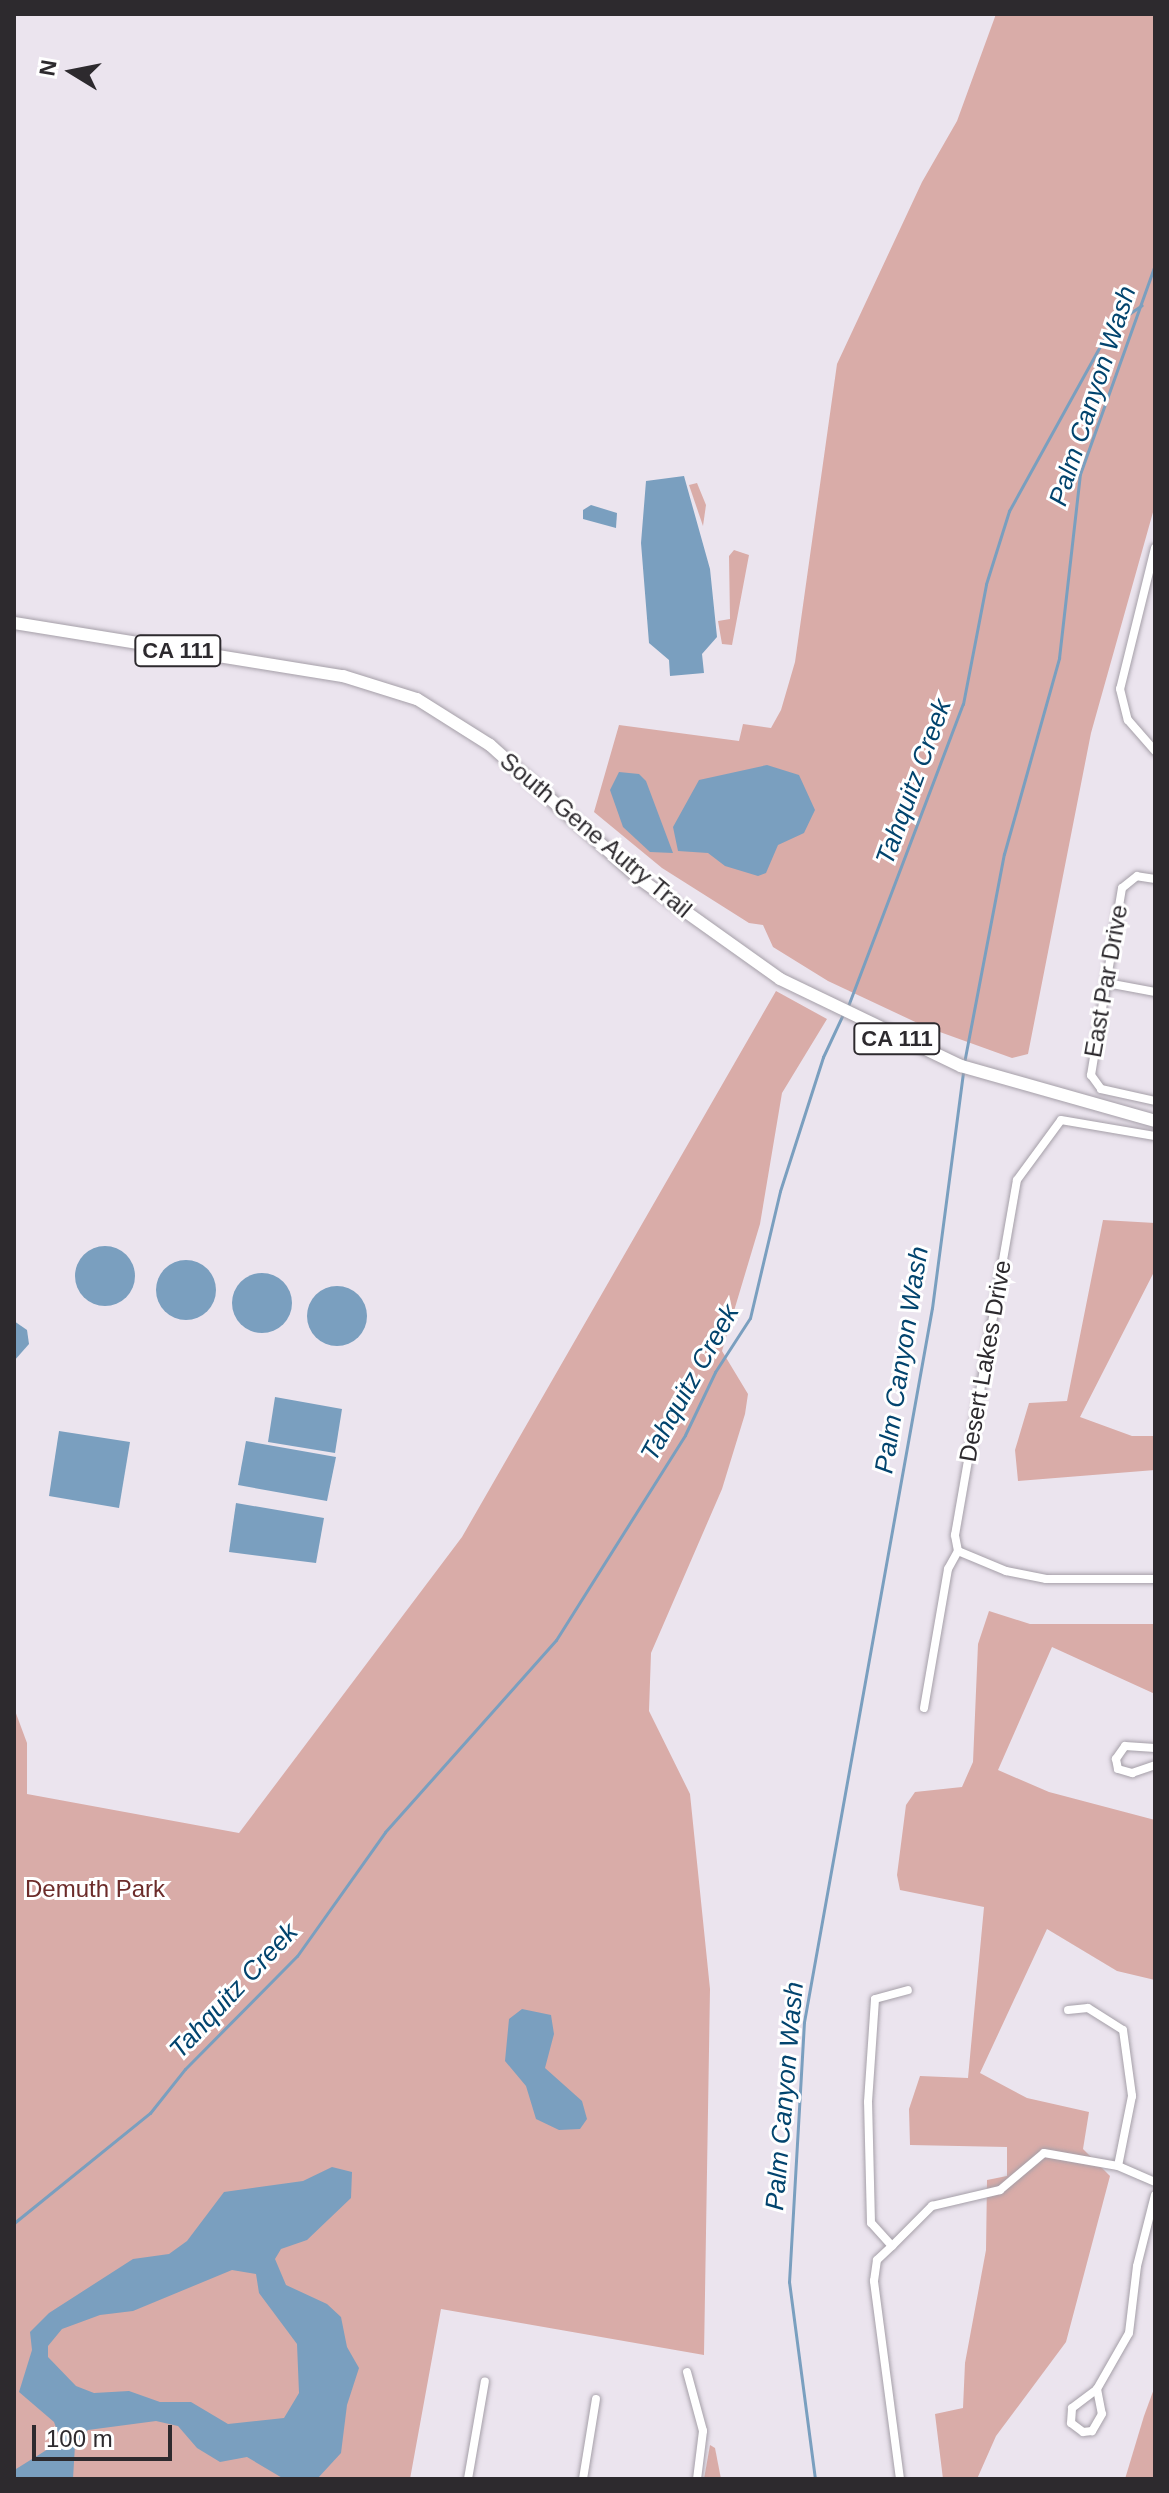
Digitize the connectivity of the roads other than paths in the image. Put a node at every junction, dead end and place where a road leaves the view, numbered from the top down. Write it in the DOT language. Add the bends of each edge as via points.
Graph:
graph roads {
  1 [pos="1155,548"];
  2 [pos="14,623"];
  3 [pos="1155,751"];
  4 [pos="1155,879"];
  5 [pos="1107,983"];
  6 [pos="1155,992"];
  7 [pos="1155,1101"];
  8 [pos="1155,1121"];
  9 [pos="1155,1136"];
  10 [pos="958,1551"];
  11 [pos="1155,1579"];
  12 [pos="924,1708"];
  13 [pos="1155,1748"];
  14 [pos="1155,1765"];
  15 [pos="908,1990"];
  16 [pos="1068,2010"];
  17 [pos="1118,2166"];
  18 [pos="1155,2182"];
  19 [pos="1155,2195"];
  20 [pos="892,2246"];
  21 [pos="687,2372"];
  22 [pos="485,2381"];
  23 [pos="1097,2389"];
  24 [pos="596,2399"];
  25 [pos="468,2479"];
  26 [pos="583,2479"];
  27 [pos="697,2479"];
  28 [pos="900,2479"];
  1 -- 3 [label="street" via="1120,689 1128,720"];
  2 -- 8 [label="main road, South Gene Autry Trail / CA 111" via="343,676 417,699 490,745 640,879 780,979 927,1053 1019,1085"];
  4 -- 5 [label="street, East Par Drive" via="1126,880"];
  5 -- 6 [label="street"];
  5 -- 7 [label="street, East Par Drive" via="1092,1083"];
  9 -- 10 [label="street, Desert Lakes Drive" via="1061,1120 1017,1180 955,1535"];
  10 -- 11 [label="street" via="1046,1579"];
  10 -- 12 [label="street, Desert Lakes Drive" via="948,1569"];
  13 -- 14 [label="street" via="1125,1746 1116,1759 1118,1769 1132,1773"];
  15 -- 20 [label="street" via="875,1999 868,2102 871,2223"];
  16 -- 17 [label="street" via="1088,2008 1123,2030 1132,2096"];
  17 -- 18 [label="street"];
  17 -- 20 [label="street" via="1044,2153 1000,2190 932,2206"];
  19 -- 23 [label="street" via="1137,2266 1129,2333"];
  20 -- 28 [label="street" via="877,2260 874,2281"];
  21 -- 27 [label="street" via="702,2422"];
  22 -- 25 [label="street"];
  23 -- 23 [label="street" via="1072,2408 1071,2423 1083,2432 1092,2431 1102,2414"];
  24 -- 26 [label="street"];
}
